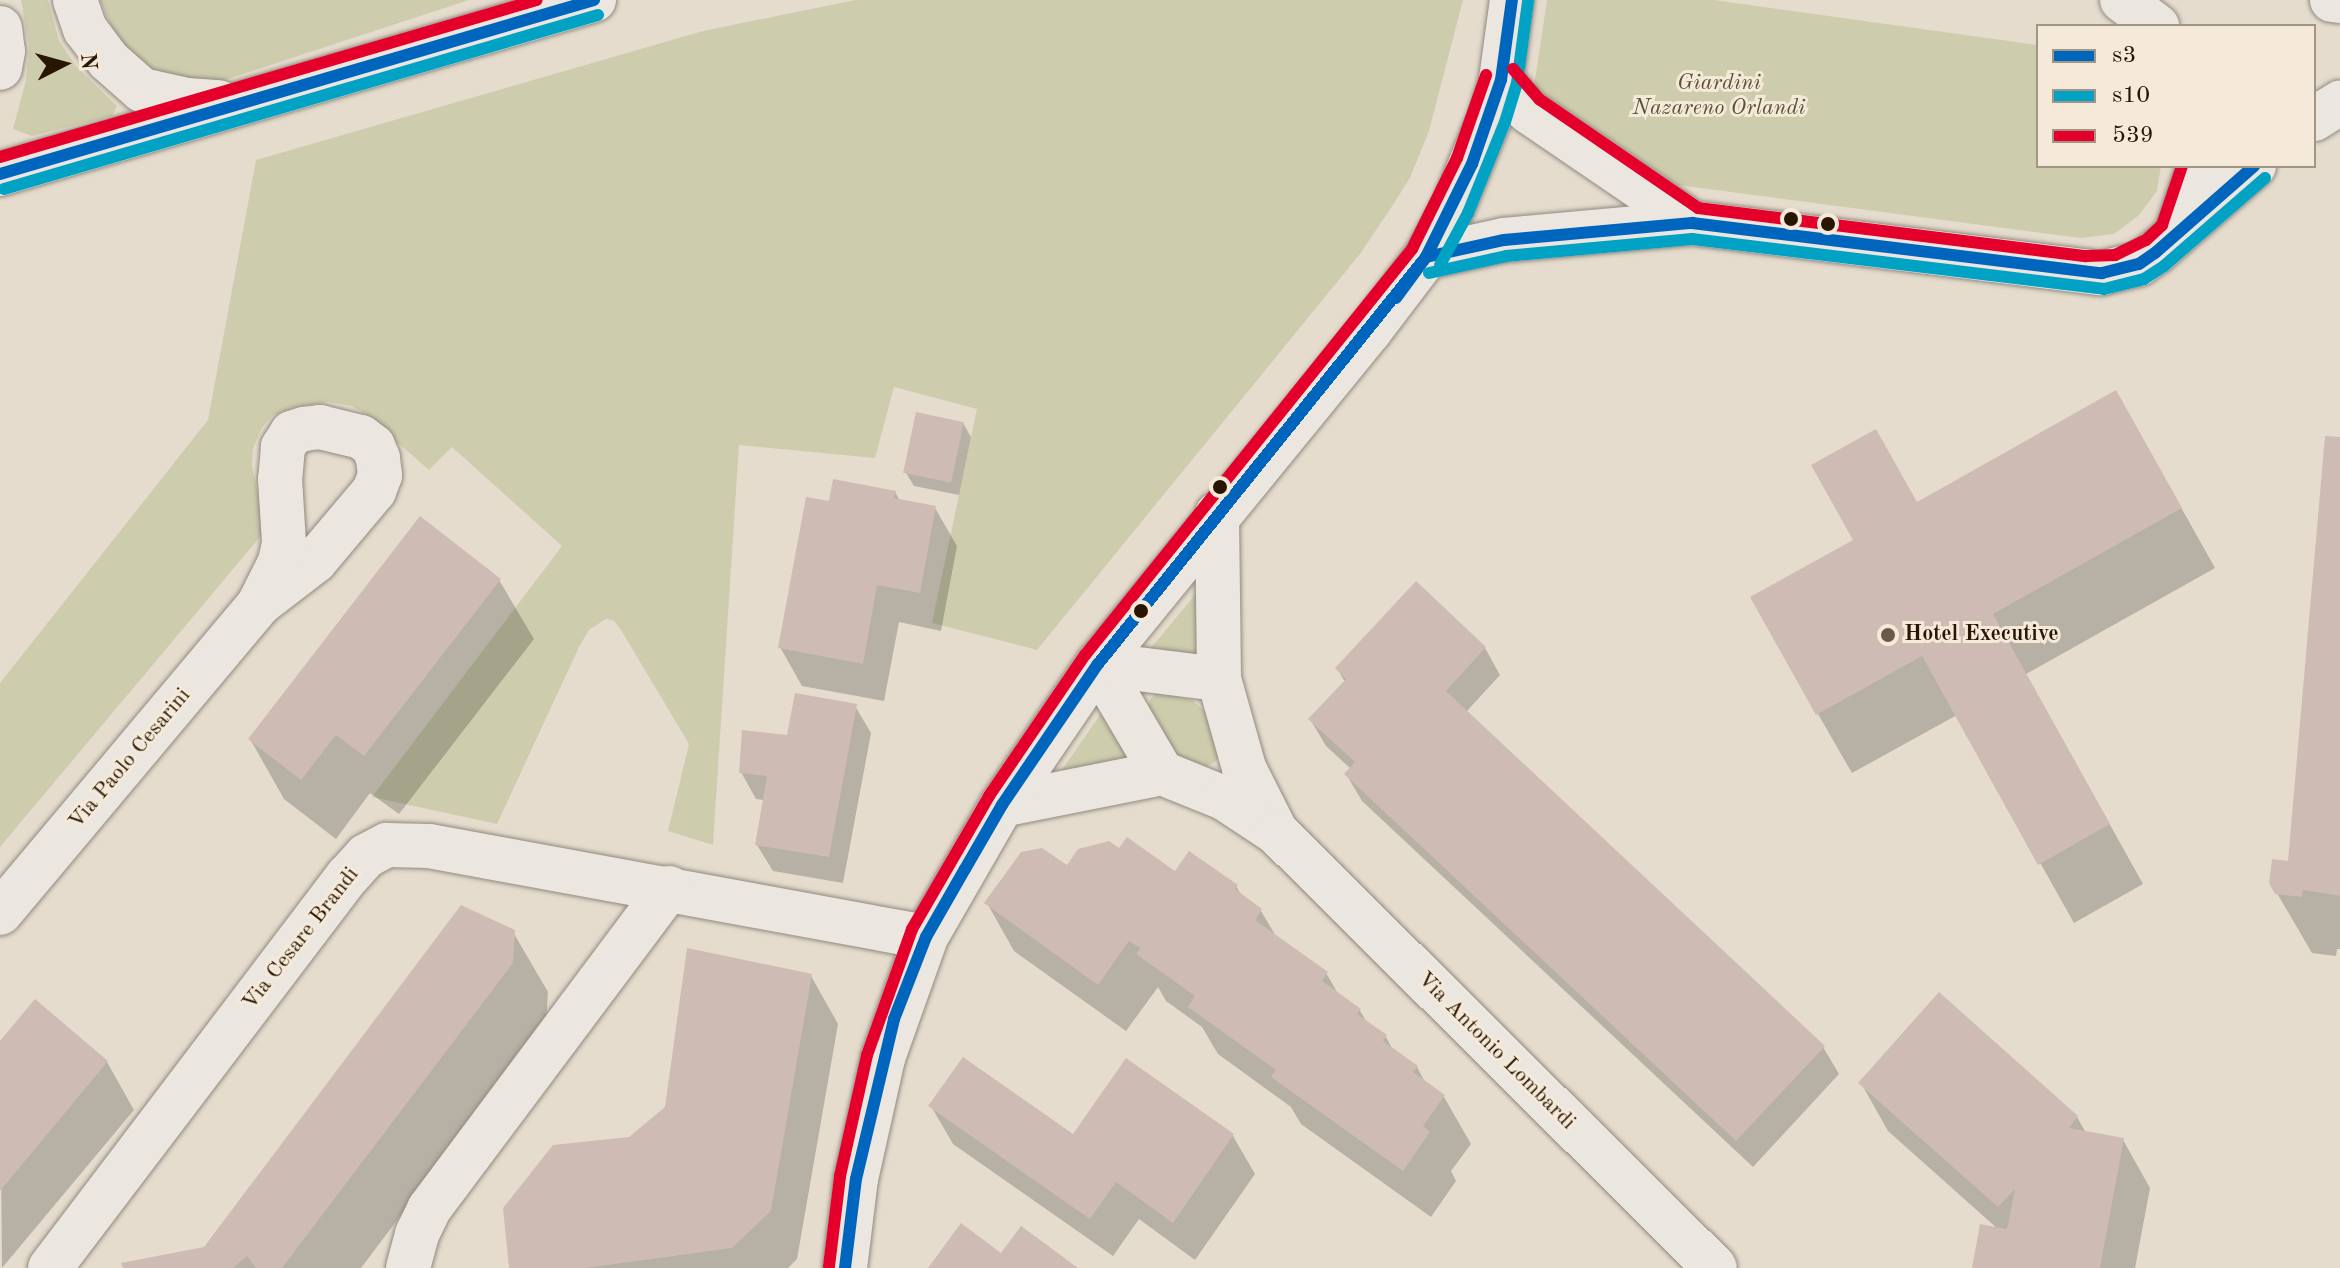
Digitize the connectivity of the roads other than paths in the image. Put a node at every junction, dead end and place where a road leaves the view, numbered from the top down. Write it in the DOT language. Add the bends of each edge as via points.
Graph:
graph roads {
  1 [pos="75,0"];
  2 [pos="594,0"];
  3 [pos="1512,0"];
  4 [pos="2122,0"];
  5 [pos="2332,0"];
  6 [pos="2340,1"];
  7 [pos="2154,24"];
  8 [pos="0,28"];
  9 [pos="0,68"];
  10 [pos="1501,80"];
  11 [pos="242,103"];
  12 [pos="2340,103"];
  13 [pos="2316,118"];
  14 [pos="2198,168"];
  15 [pos="2252,168"];
  16 [pos="0,174"];
  17 [pos="1692,223"];
  18 [pos="2176,234"];
  19 [pos="1426,257"];
  20 [pos="1217,514"];
  21 [pos="259,604"];
  22 [pos="1098,664"];
  23 [pos="1219,679"];
  24 [pos="1162,773"];
  25 [pos="1002,805"];
  26 [pos="1277,833"];
  27 [pos="669,888"];
  28 [pos="0,913"];
  29 [pos="926,937"];
  30 [pos="50,1268"];
  31 [pos="408,1268"];
  32 [pos="845,1268"];
  33 [pos="1715,1268"];
  1 -- 11 [label="street" via="85,29 108,60 142,90 187,100"];
  2 -- 11 [label="street"];
  3 -- 10 [label="street"];
  4 -- 7 [label="street"];
  5 -- 6 [label="street"];
  8 -- 9 [label="street"];
  10 -- 17 [label="street" via="1528,111"];
  10 -- 19 [label="street" via="1472,164"];
  11 -- 16 [label="street"];
  12 -- 13 [label="street"];
  14 -- 18 [label="street"];
  15 -- 18 [label="street"];
  17 -- 18 [label="street" via="2102,273 2139,264"];
  17 -- 19 [label="street" via="1504,240"];
  19 -- 20 [label="street"];
  20 -- 22 [label="street"];
  20 -- 23 [label="street, Via Antonio Lombardi"];
  21 -- 28 [label="street, Via Paolo Cesarini"];
  22 -- 23 [label="street"];
  22 -- 24 [label="street"];
  22 -- 25 [label="street"];
  23 -- 26 [label="street, Via Antonio Lombardi" via="1244,768"];
  24 -- 25 [label="street"];
  24 -- 26 [label="street, Via Antonio Lombardi" via="1224,798"];
  25 -- 29 [label="street"];
  26 -- 33 [label="street, Via Antonio Lombardi"];
  27 -- 29 [label="street, Via Cesare Brandi"];
  27 -- 30 [label="street, Via Cesare Brandi" via="429,846 400,843 376,850 348,876"];
  27 -- 31 [label="street" via="429,1209"];
  29 -- 32 [label="street" via="883,1058 856,1179"];
}
